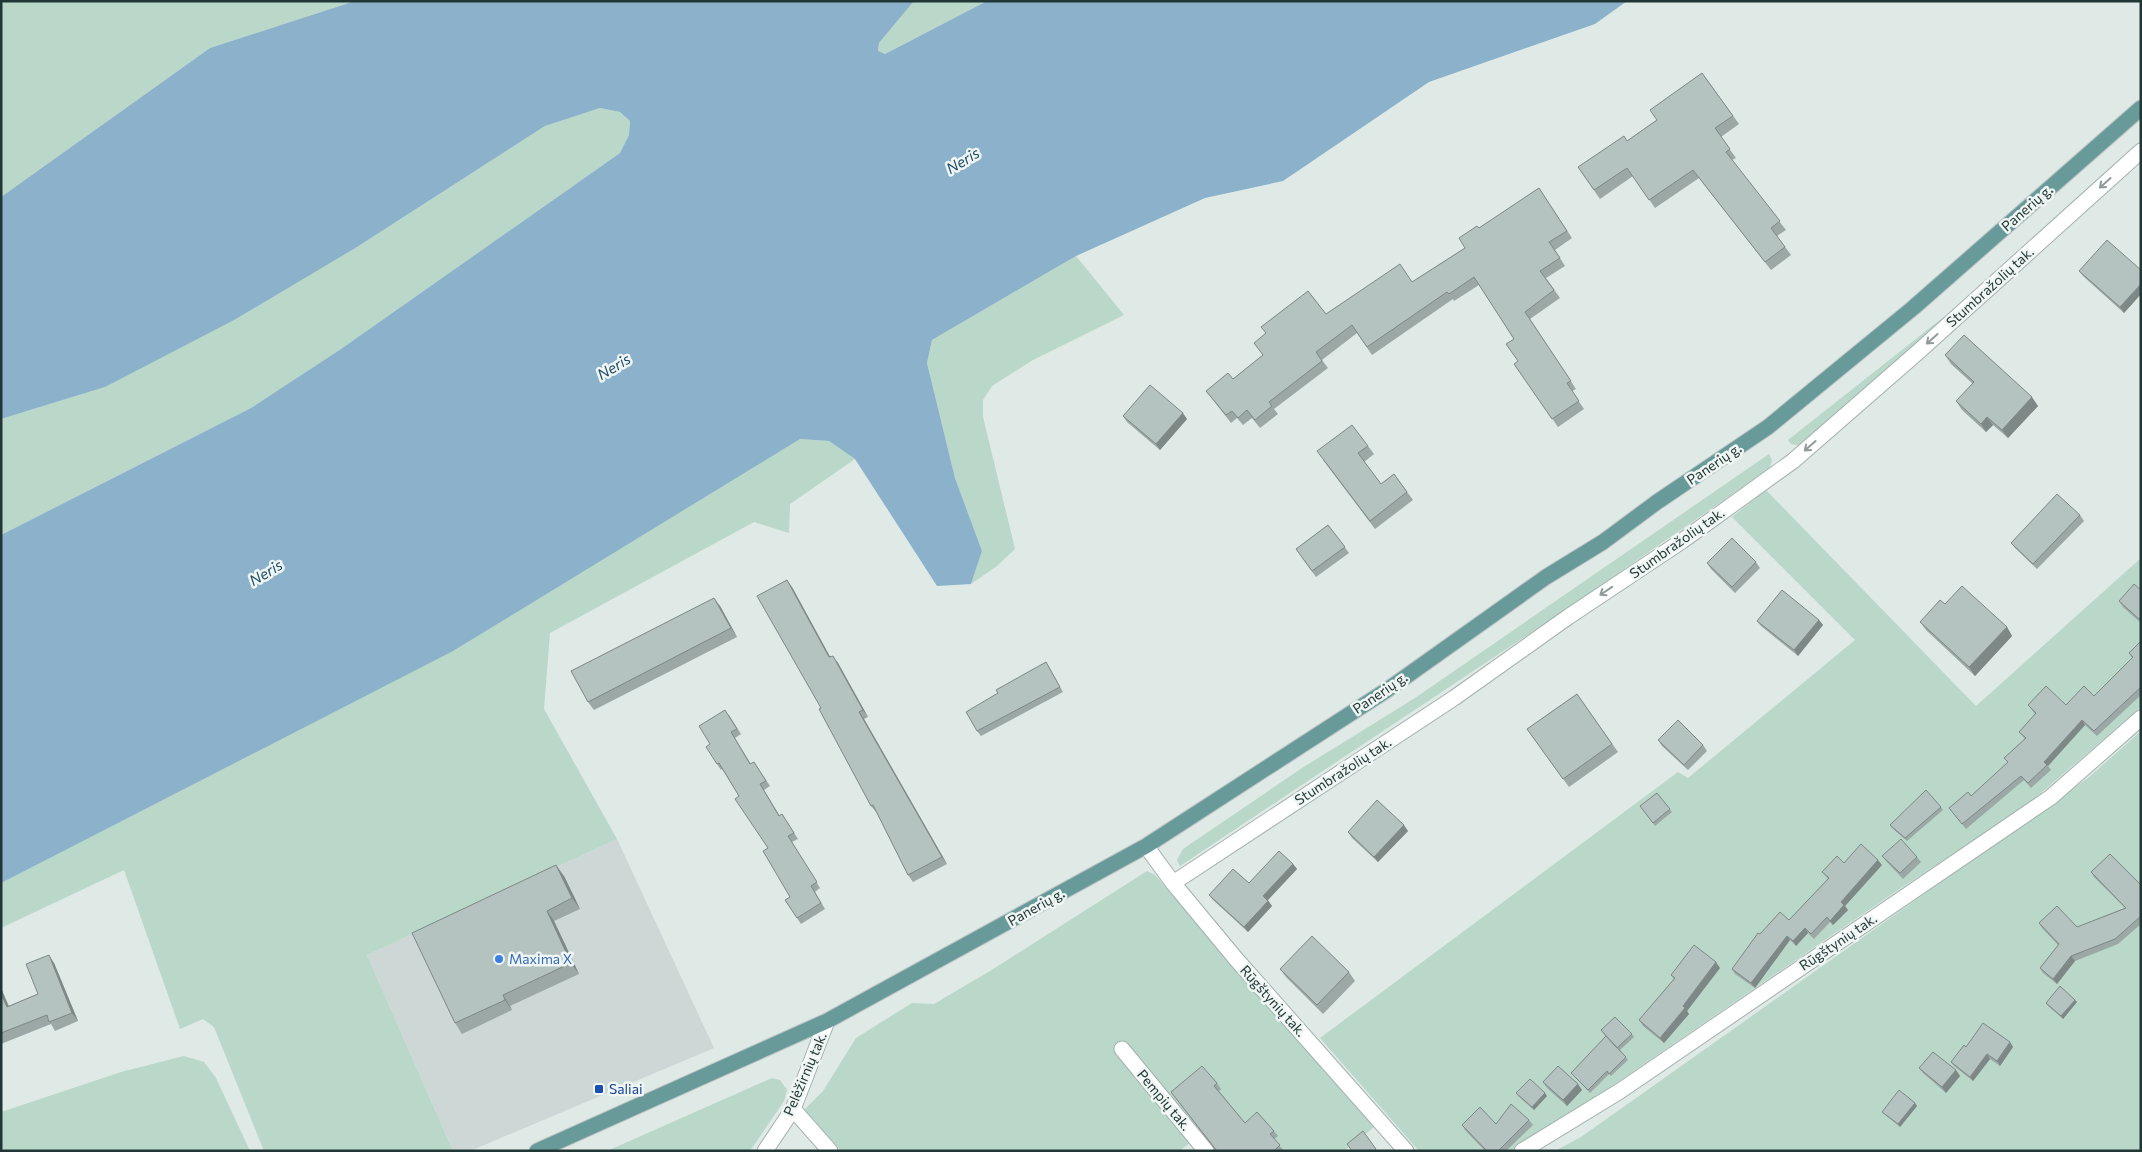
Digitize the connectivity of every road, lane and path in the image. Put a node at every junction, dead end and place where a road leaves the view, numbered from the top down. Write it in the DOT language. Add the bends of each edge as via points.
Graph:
graph roads {
  1 [pos="2141,108"];
  2 [pos="2141,151"];
  3 [pos="2141,718"];
  4 [pos="1146,846"];
  5 [pos="1173,883"];
  6 [pos="827,1021"];
  7 [pos="1122,1049"];
  8 [pos="793,1109"];
  9 [pos="537,1151"];
  10 [pos="765,1151"];
  11 [pos="830,1151"];
  12 [pos="1206,1151"];
  13 [pos="1406,1151"];
  14 [pos="1522,1151"];
  1 -- 4 [label="main road, Panerių g." via="1913,308 1768,427 1603,542 1546,577 1387,690"];
  2 -- 5 [label="street, Stumbražolių tak., one-way" via="1793,461 1454,698"];
  3 -- 14 [label="street, Rūgštynių tak." via="2051,797 1620,1091"];
  4 -- 5 [label="street, Rūgštynių tak."];
  4 -- 6 [label="main road, Panerių g."];
  5 -- 13 [label="street, Rūgštynių tak."];
  6 -- 8 [label="street, Pelėžirnių tak."];
  6 -- 9 [label="main road, Panerių g."];
  7 -- 12 [label="street, Pempių tak."];
  8 -- 10 [label="street, Pelėžirnių tak."];
  8 -- 11 [label="street"];
}
